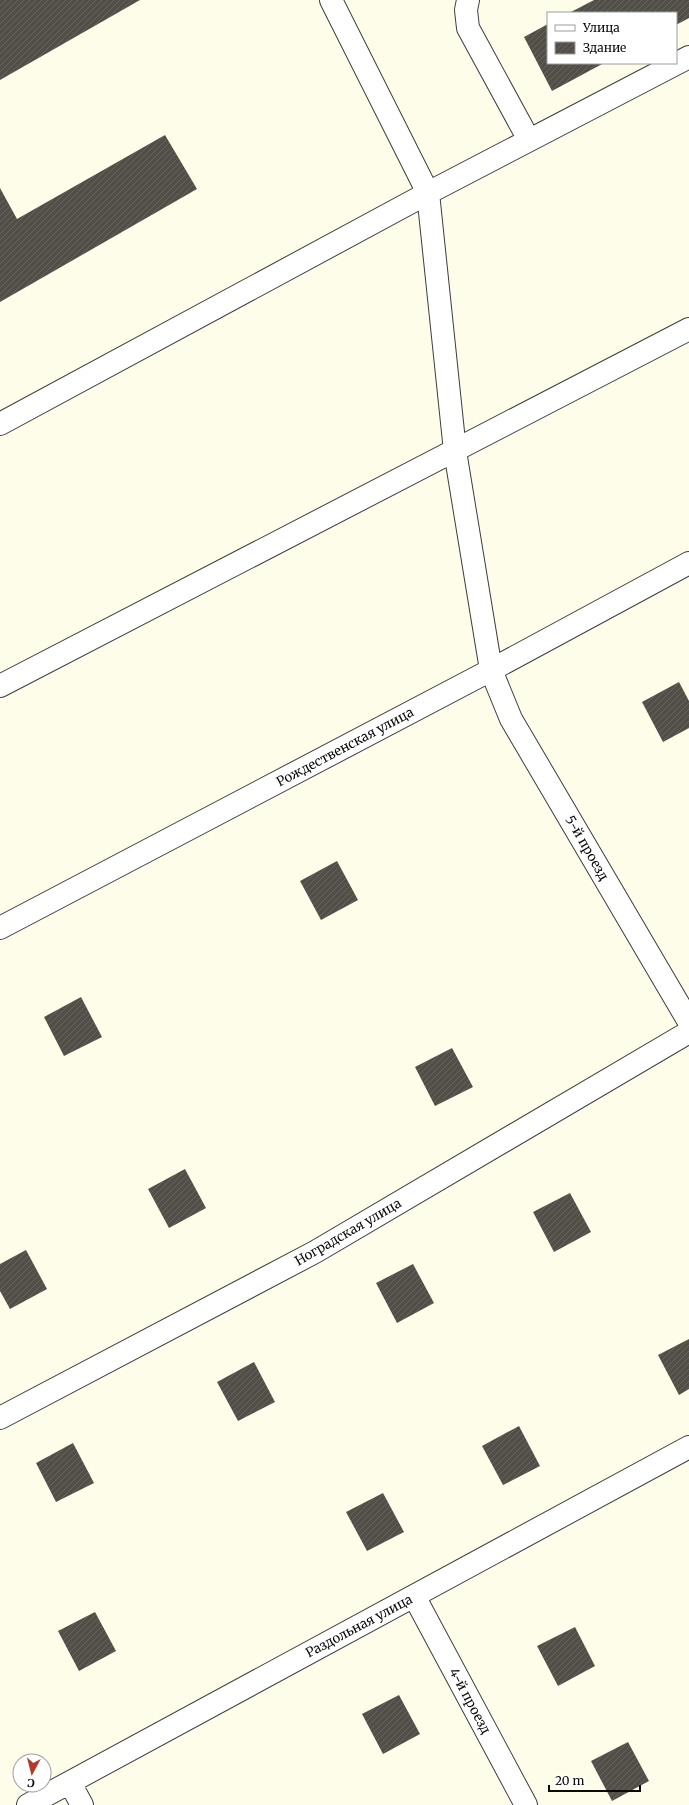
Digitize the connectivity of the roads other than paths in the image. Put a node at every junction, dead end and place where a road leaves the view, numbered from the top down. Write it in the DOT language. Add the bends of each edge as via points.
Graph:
graph roads {
  1 [pos="331,0"];
  2 [pos="468,0"];
  3 [pos="689,57"];
  4 [pos="677,63"];
  5 [pos="676,64"];
  6 [pos="529,140"];
  7 [pos="428,193"];
  8 [pos="689,329"];
  9 [pos="0,424"];
  10 [pos="455,451"];
  11 [pos="689,563"];
  12 [pos="491,670"];
  13 [pos="0,686"];
  14 [pos="0,928"];
  15 [pos="689,1022"];
  16 [pos="689,1032"];
  17 [pos="0,1418"];
  18 [pos="689,1447"];
  19 [pos="414,1596"];
  20 [pos="70,1783"];
  21 [pos="28,1805"];
  22 [pos="82,1805"];
  23 [pos="526,1805"];
  1 -- 7 [label="street"];
  2 -- 6 [label="street" via="468,28"];
  3 -- 4 [label="street"];
  5 -- 6 [label="street"];
  6 -- 7 [label="street"];
  7 -- 9 [label="street"];
  7 -- 10 [label="street, 5-й проезд"];
  8 -- 10 [label="street"];
  10 -- 12 [label="street, 5-й проезд"];
  10 -- 13 [label="street"];
  11 -- 12 [label="street, Рождественская улица"];
  12 -- 14 [label="street, Рождественская улица"];
  12 -- 15 [label="street, 5-й проезд" via="511,719"];
  16 -- 17 [label="street, Ноградская улица" via="314,1252"];
  18 -- 19 [label="street, Раздольная улица"];
  19 -- 20 [label="street, Раздольная улица"];
  19 -- 23 [label="street, 4-й проезд"];
  20 -- 21 [label="street, Раздольная улица"];
  20 -- 22 [label="street"];
}
